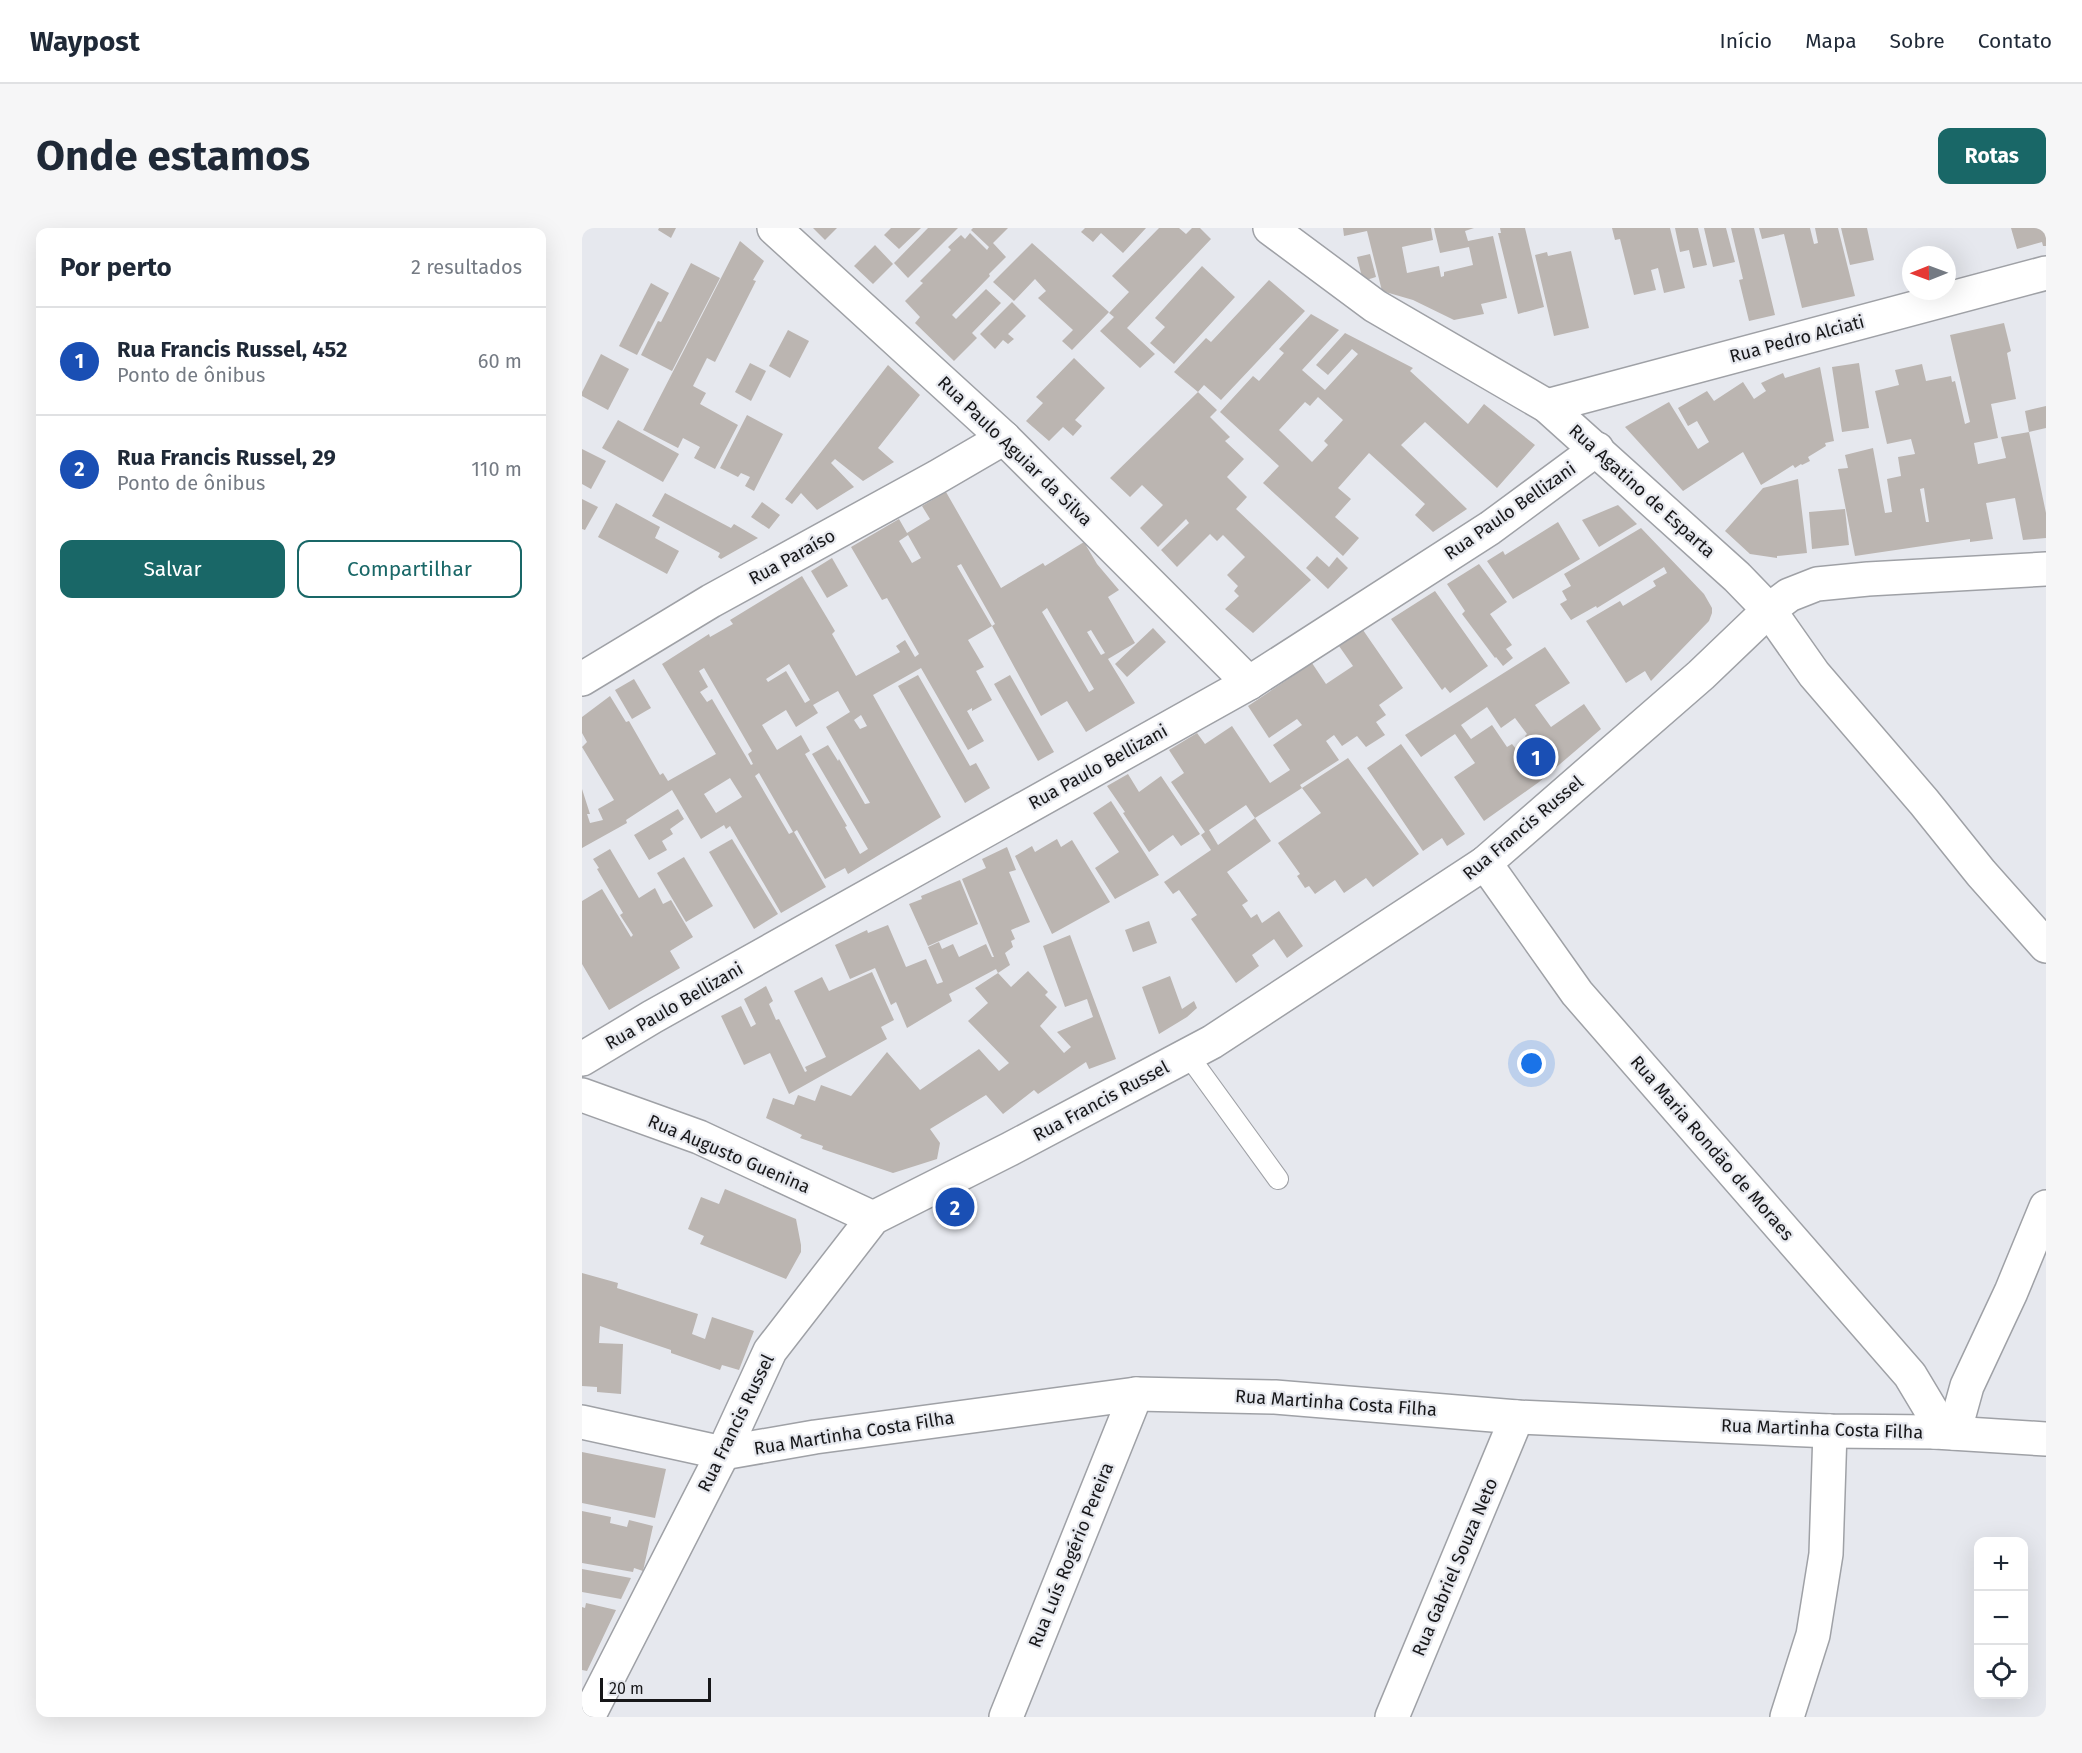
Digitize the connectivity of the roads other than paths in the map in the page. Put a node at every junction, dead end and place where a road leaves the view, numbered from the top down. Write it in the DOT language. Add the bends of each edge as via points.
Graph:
graph roads {
  1 [pos="774,228"];
  2 [pos="1270,228"];
  3 [pos="2046,273"];
  4 [pos="1548,406"];
  5 [pos="1004,438"];
  6 [pos="1597,449"];
  7 [pos="2046,569"];
  8 [pos="1769,610"];
  9 [pos="582,679"];
  10 [pos="1249,682"];
  11 [pos="1485,863"];
  12 [pos="2046,946"];
  13 [pos="1188,1055"];
  14 [pos="582,1059"];
  15 [pos="582,1095"];
  16 [pos="1278,1179"];
  17 [pos="2046,1208"];
  18 [pos="873,1218"];
  19 [pos="1136,1394"];
  20 [pos="1517,1417"];
  21 [pos="582,1422"];
  22 [pos="1830,1431"];
  23 [pos="1944,1432"];
  24 [pos="2046,1439"];
  25 [pos="723,1454"];
  26 [pos="588,1717"];
  27 [pos="1006,1717"];
  28 [pos="1392,1717"];
  29 [pos="1787,1717"];
  1 -- 5 [label="street, Rua Paulo Aguiar da Silva"];
  2 -- 4 [label="street, Rua Agatino de Esparta" via="1375,306"];
  3 -- 4 [label="street, Rua Pedro Alciati"];
  4 -- 6 [label="street, Rua Agatino de Esparta"];
  5 -- 9 [label="street, Rua Paraíso" via="711,601"];
  5 -- 10 [label="street, Rua Paulo Aguiar da Silva"];
  6 -- 8 [label="street, Rua Agatino de Esparta"];
  6 -- 10 [label="street, Rua Paulo Bellizani" via="1490,528"];
  7 -- 8 [label="street" via="1817,584 1789,595"];
  8 -- 11 [label="street, Rua Francis Russel" via="1701,675"];
  8 -- 12 [label="street, Rua Agatino de Esparta" via="1815,674"];
  10 -- 14 [label="street, Rua Paulo Bellizani"];
  11 -- 13 [label="street, Rua Francis Russel"];
  11 -- 23 [label="street, Rua Maria Rondão de Moraes" via="1577,993 1910,1375"];
  13 -- 16 [label="lane"];
  13 -- 18 [label="street, Rua Francis Russel"];
  15 -- 18 [label="street, Rua Augusto Guenina" via="699,1137"];
  17 -- 23 [label="street"];
  18 -- 25 [label="street, Rua Francis Russel" via="770,1351"];
  19 -- 20 [label="street, Rua Martinha Costa Filha" via="1275,1397"];
  19 -- 25 [label="street, Rua Martinha Costa Filha" via="815,1437"];
  19 -- 27 [label="street, Rua Luís Rogério Pereira"];
  20 -- 22 [label="street, Rua Martinha Costa Filha"];
  20 -- 28 [label="street, Rua Gabriel Souza Neto"];
  21 -- 25 [label="street"];
  22 -- 23 [label="street, Rua Martinha Costa Filha"];
  22 -- 29 [label="street" via="1826,1554 1813,1635"];
  23 -- 24 [label="street, Rua Martinha Costa Filha"];
  25 -- 26 [label="street, Rua Francis Russel"];
}
